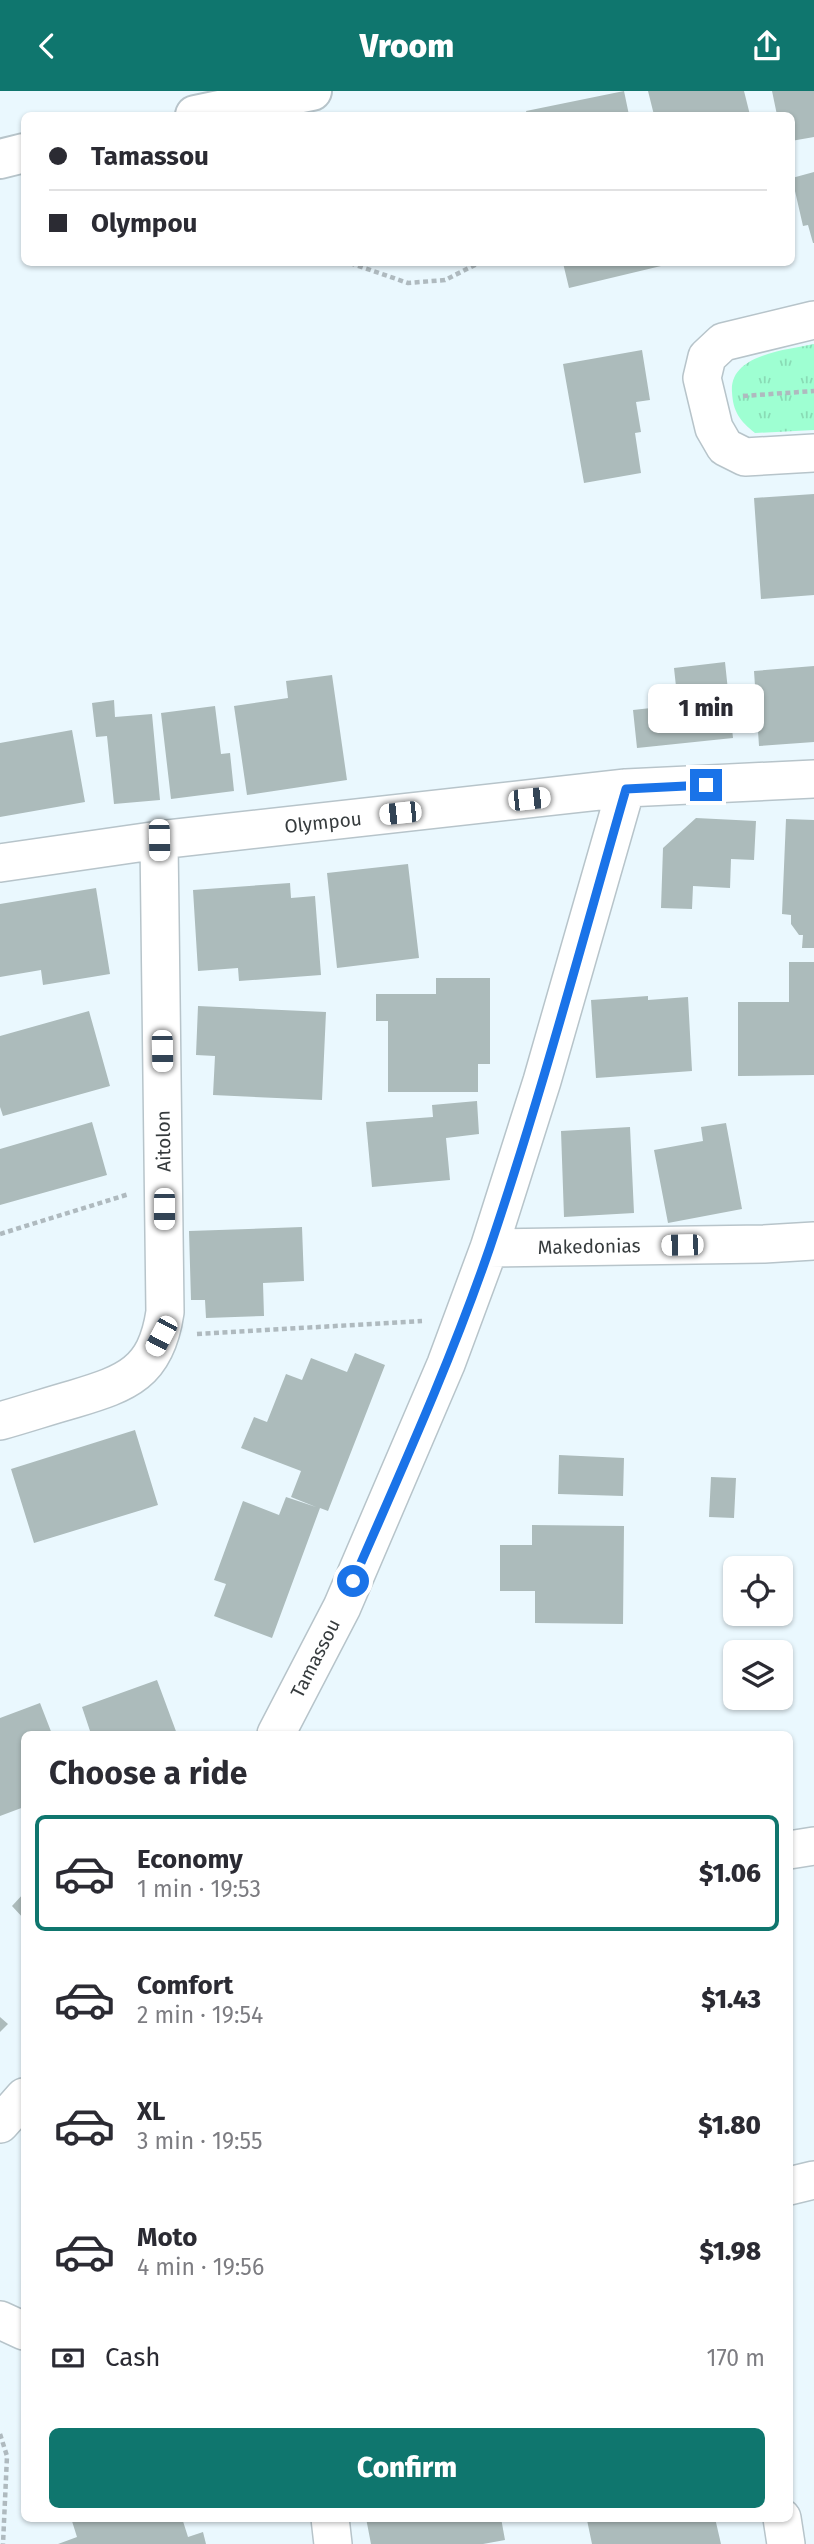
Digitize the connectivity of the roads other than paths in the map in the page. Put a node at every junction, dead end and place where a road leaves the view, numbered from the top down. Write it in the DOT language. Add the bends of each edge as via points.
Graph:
graph roads {
  1 [pos="312,91"];
  2 [pos="243,98"];
  3 [pos="203,112"];
  4 [pos="21,154"];
  5 [pos="0,159"];
  6 [pos="814,320"];
  7 [pos="814,453"];
  8 [pos="814,779"];
  9 [pos="626,789"];
  10 [pos="159,840"];
  11 [pos="0,863"];
  12 [pos="814,1241"];
  13 [pos="489,1248"];
  14 [pos="0,1421"];
  15 [pos="278,1731"];
  16 [pos="814,1846"];
  17 [pos="793,1849"];
  18 [pos="21,2100"];
  19 [pos="0,2124"];
  20 [pos="814,2180"];
  21 [pos="793,2185"];
  22 [pos="0,2320"];
  23 [pos="21,2330"];
  24 [pos="330,2522"];
  25 [pos="783,2522"];
  26 [pos="333,2544"];
  27 [pos="786,2544"];
  1 -- 2 [label="street"];
  2 -- 3 [label="street"];
  4 -- 5 [label="street"];
  6 -- 7 [label="street" via="723,342 707,357 702,378 718,437 734,453 745,457"];
  8 -- 9 [label="street, Olympou"];
  9 -- 10 [label="street, Olympou"];
  9 -- 13 [label="street, Tamassou"];
  10 -- 11 [label="street, Olympou"];
  10 -- 14 [label="street, Aitolon" via="165,1312 161,1336 134,1375 113,1387"];
  12 -- 13 [label="street, Makedonias"];
  13 -- 15 [label="street, Tamassou" via="342,1607"];
  16 -- 17 [label="street"];
  18 -- 19 [label="street"];
  20 -- 21 [label="street"];
  22 -- 23 [label="street"];
  24 -- 26 [label="street"];
  25 -- 27 [label="street"];
}
